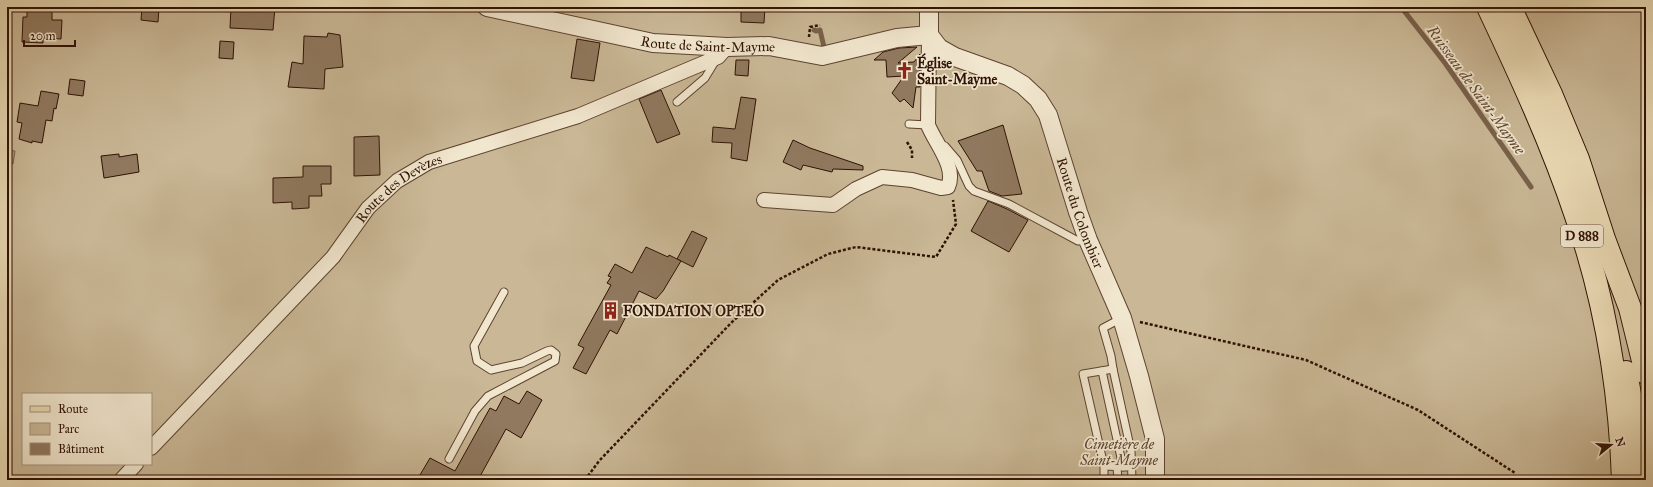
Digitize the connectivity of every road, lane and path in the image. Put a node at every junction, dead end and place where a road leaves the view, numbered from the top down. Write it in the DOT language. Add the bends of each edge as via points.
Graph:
graph roads {
  1 [pos="487,7"];
  2 [pos="929,7"];
  3 [pos="1488,7"];
  4 [pos="1510,7"];
  5 [pos="820,25"];
  6 [pos="929,35"];
  7 [pos="809,39"];
  8 [pos="722,52"];
  9 [pos="677,102"];
  10 [pos="909,124"];
  11 [pos="928,126"];
  12 [pos="907,142"];
  13 [pos="939,144"];
  14 [pos="912,158"];
  15 [pos="948,187"];
  16 [pos="764,200"];
  17 [pos="1604,239"];
  18 [pos="1088,240"];
  19 [pos="504,292"];
  20 [pos="1122,318"];
  21 [pos="1113,369"];
  22 [pos="1102,371"];
  23 [pos="1646,373"];
  24 [pos="152,447"];
  25 [pos="449,458"];
  26 [pos="135,465"];
  27 [pos="1104,466"];
  28 [pos="1120,467"];
  29 [pos="1132,467"];
  30 [pos="1514,473"];
  31 [pos="120,480"];
  32 [pos="585,480"];
  33 [pos="1104,480"];
  34 [pos="1118,480"];
  35 [pos="1132,480"];
  36 [pos="1155,480"];
  37 [pos="1623,480"];
  38 [pos="1637,480"];
  1 -- 8 [label="street, Route de Saint-Mayme" via="653,43"];
  2 -- 6 [label="street"];
  3 -- 37 [label="main road, D 888" via="1562,178 1586,249 1602,310 1613,372"];
  4 -- 17 [label="main road, D 888" via="1578,158"];
  5 -- 7 [label="path" via="810,28"];
  6 -- 8 [label="street, Route de Saint-Mayme" via="898,38 853,53 822,56 769,46"];
  6 -- 11 [label="street"];
  6 -- 18 [label="street, Route du Colombier" via="938,48 955,57 1008,76 1038,99 1048,115"];
  8 -- 9 [label="lane" via="705,78"];
  8 -- 24 [label="street, Route des Devèzes" via="578,116 428,162 397,181 368,208 334,257"];
  10 -- 11 [label="lane"];
  11 -- 13 [label="street"];
  12 -- 14 [label="path" via="912,150"];
  13 -- 15 [label="street" via="950,172"];
  13 -- 18 [label="lane" via="957,160 968,186 974,191 1009,204 1078,240"];
  15 -- 16 [label="street" via="941,188 912,180 882,177 856,189 833,204"];
  15 -- 32 [label="path" via="955,204 956,224 936,257 856,247 828,254 778,280 731,323 599,461"];
  17 -- 23 [label="main road" via="1630,308"];
  17 -- 38 [label="main road, D 888" via="1633,412"];
  18 -- 20 [label="street, Route du Colombier"];
  19 -- 25 [label="lane" via="474,346 477,361 491,370 522,363 552,350 556,354 555,361 488,396 475,411"];
  20 -- 21 [label="lane" via="1103,328"];
  20 -- 30 [label="path" via="1306,360 1418,410"];
  20 -- 36 [label="street, Route du Colombier" via="1140,376 1155,439"];
  21 -- 22 [label="lane"];
  21 -- 29 [label="lane" via="1131,451"];
  22 -- 27 [label="lane" via="1084,374"];
  22 -- 28 [label="lane"];
  26 -- 31 [label="street"];
  27 -- 28 [label="lane"];
  27 -- 33 [label="lane"];
  28 -- 29 [label="lane"];
  28 -- 34 [label="lane"];
  29 -- 35 [label="lane"];
}
